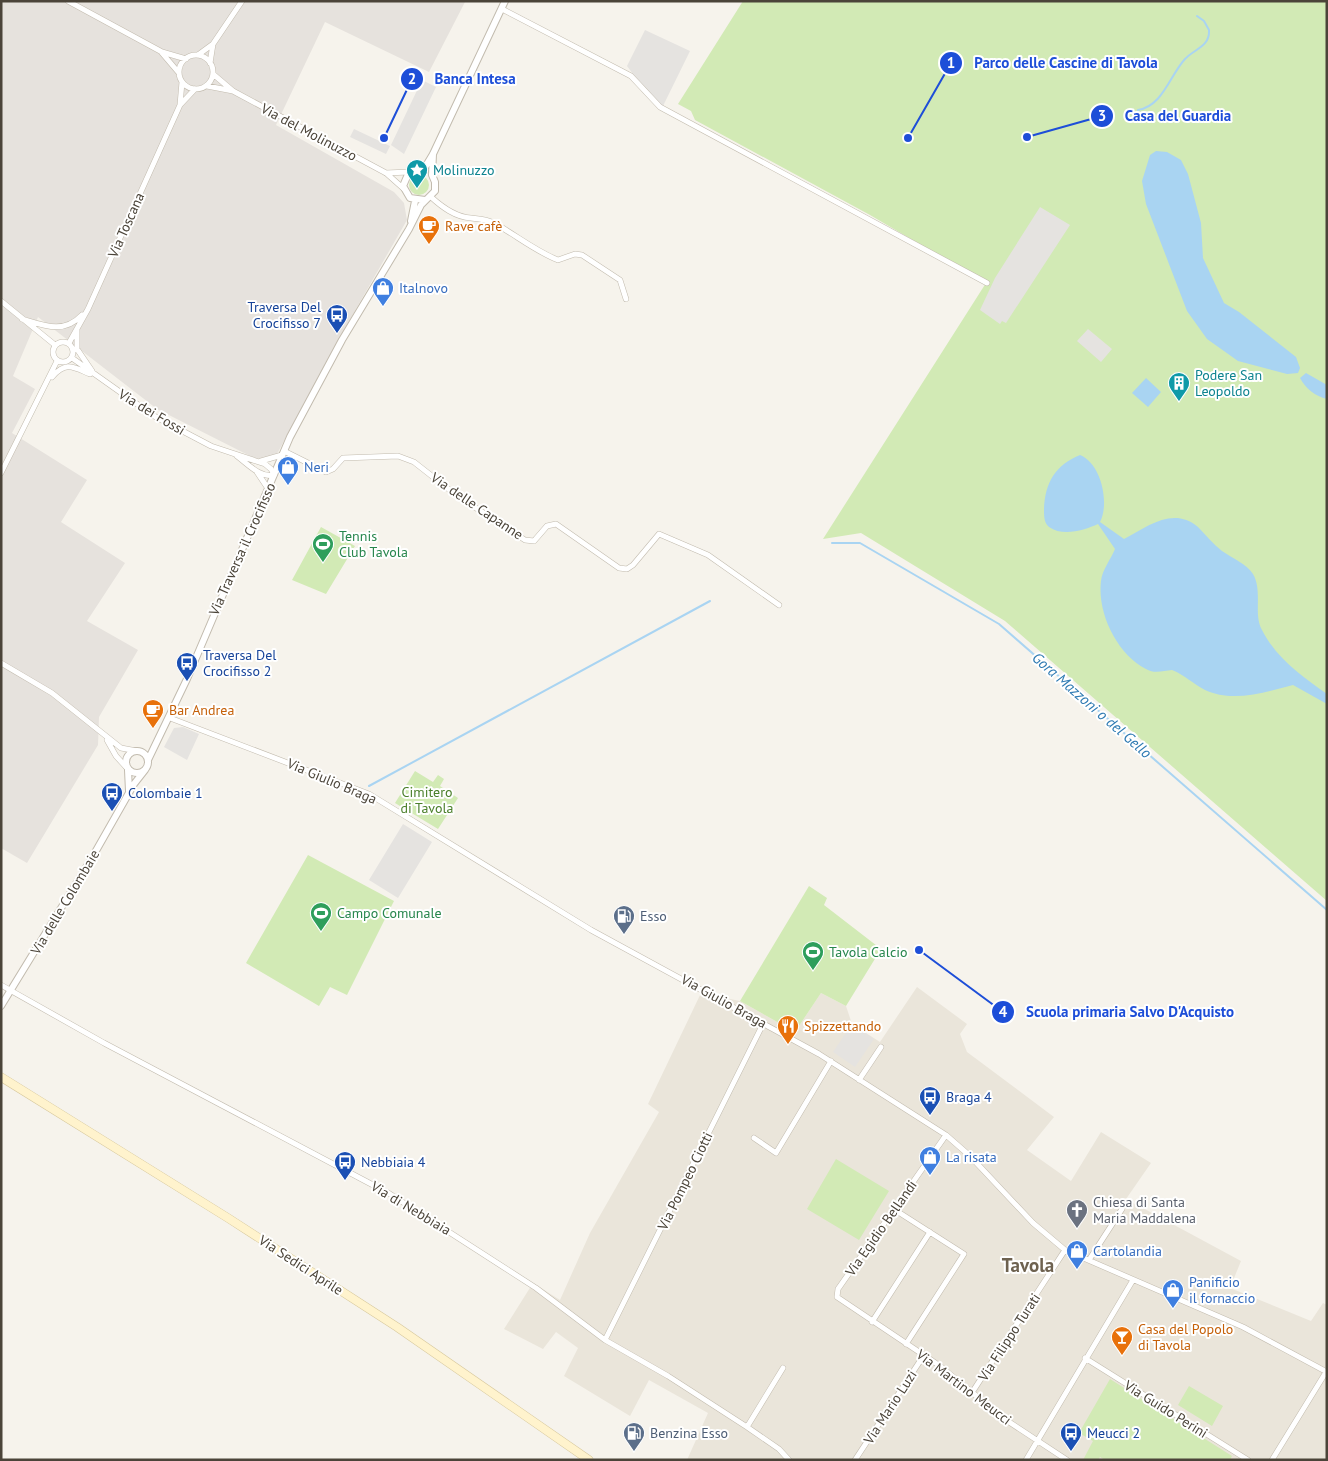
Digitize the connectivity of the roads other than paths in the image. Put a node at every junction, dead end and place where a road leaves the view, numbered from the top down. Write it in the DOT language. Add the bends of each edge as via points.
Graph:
graph roads {
  1 [pos="68,1"];
  2 [pos="242,1"];
  3 [pos="506,1"];
  4 [pos="502,9"];
  5 [pos="213,44"];
  6 [pos="162,52"];
  7 [pos="198,55"];
  8 [pos="186,59"];
  9 [pos="210,63"];
  10 [pos="180,73"];
  11 [pos="213,74"];
  12 [pos="182,82"];
  13 [pos="207,86"];
  14 [pos="195,89"];
  15 [pos="233,91"];
  16 [pos="180,105"];
  17 [pos="433,154"];
  18 [pos="424,169"];
  19 [pos="409,172"];
  20 [pos="386,173"];
  21 [pos="432,175"];
  22 [pos="404,189"];
  23 [pos="428,198"];
  24 [pos="415,200"];
  25 [pos="409,228"];
  26 [pos="987,283"];
  27 [pos="626,299"];
  28 [pos="1,301"];
  29 [pos="88,309"];
  30 [pos="22,319"];
  31 [pos="77,329"];
  32 [pos="69,344"];
  33 [pos="55,345"];
  34 [pos="72,358"];
  35 [pos="57,361"];
  36 [pos="95,376"];
  37 [pos="49,380"];
  38 [pos="283,453"];
  39 [pos="237,456"];
  40 [pos="259,462"];
  41 [pos="257,472"];
  42 [pos="1,473"];
  43 [pos="274,476"];
  44 [pos="267,487"];
  45 [pos="779,605"];
  46 [pos="1,663"];
  47 [pos="170,718"];
  48 [pos="106,738"];
  49 [pos="156,742"];
  50 [pos="139,752"];
  51 [pos="148,760"];
  52 [pos="127,768"];
  53 [pos="145,770"];
  54 [pos="128,797"];
  55 [pos="1,985"];
  56 [pos="12,991"];
  57 [pos="1,1006"];
  58 [pos="764,1022"];
  59 [pos="881,1047"];
  60 [pos="830,1061"];
  61 [pos="3,1079"];
  62 [pos="859,1080"];
  63 [pos="946,1135"];
  64 [pos="754,1138"];
  65 [pos="892,1208"];
  66 [pos="1122,1209"];
  67 [pos="930,1232"];
  68 [pos="1065,1250"];
  69 [pos="1088,1260"];
  70 [pos="1133,1280"];
  71 [pos="837,1297"];
  72 [pos="872,1322"];
  73 [pos="605,1340"];
  74 [pos="906,1344"];
  75 [pos="924,1355"];
  76 [pos="1085,1358"];
  77 [pos="783,1368"];
  78 [pos="1327,1372"];
  79 [pos="973,1391"];
  80 [pos="747,1427"];
  81 [pos="1036,1441"];
  82 [pos="589,1460"];
  83 [pos="789,1460"];
  84 [pos="856,1460"];
  85 [pos="1026,1460"];
  86 [pos="1067,1460"];
  87 [pos="1248,1460"];
  88 [pos="1272,1460"];
  1 -- 6 [label="street"];
  2 -- 5 [label="street"];
  3 -- 4 [label="street, Via Traversa il Crocifisso"];
  4 -- 17 [label="street, Via Traversa il Crocifisso"];
  4 -- 26 [label="street" via="631,76 660,107"];
  5 -- 7 [label="street"];
  5 -- 9 [label="street"];
  6 -- 8 [label="street"];
  6 -- 10 [label="street"];
  7 -- 8 [label="street"];
  7 -- 9 [label="street"];
  8 -- 10 [label="street"];
  9 -- 11 [label="street"];
  10 -- 12 [label="street"];
  11 -- 13 [label="street"];
  11 -- 15 [label="street, Via del Molinuzzo"];
  12 -- 14 [label="street"];
  12 -- 16 [label="street, Via Toscana"];
  13 -- 14 [label="street"];
  13 -- 15 [label="street, Via del Molinuzzo"];
  14 -- 16 [label="street, Via Toscana"];
  15 -- 20 [label="street, Via del Molinuzzo"];
  16 -- 29 [label="street, Via Toscana"];
  17 -- 18 [label="street, Via Traversa il Crocifisso"];
  17 -- 21 [label="street, Via Traversa il Crocifisso"];
  18 -- 19 [label="street"];
  18 -- 21 [label="street"];
  19 -- 20 [label="street"];
  19 -- 22 [label="street" via="404,180"];
  20 -- 22 [label="street, Via del Molinuzzo"];
  21 -- 23 [label="street, Via Traversa il Crocifisso" via="436,187"];
  22 -- 24 [label="street"];
  23 -- 24 [label="street"];
  23 -- 25 [label="street, Via Traversa il Crocifisso"];
  23 -- 27 [label="street" via="461,216 483,218 494,223 558,260 582,255 620,280"];
  24 -- 25 [label="street, Via Traversa il Crocifisso"];
  25 -- 38 [label="street, Via Traversa il Crocifisso" via="338,347"];
  28 -- 30 [label="street"];
  29 -- 30 [label="street" via="76,322 65,327 53,328"];
  29 -- 31 [label="street, Via Toscana"];
  30 -- 33 [label="street"];
  31 -- 32 [label="street, Via Toscana"];
  31 -- 36 [label="street" via="77,349"];
  32 -- 33 [label="street"];
  32 -- 34 [label="street"];
  33 -- 35 [label="street" via="52,354"];
  34 -- 35 [label="street" via="67,362"];
  34 -- 36 [label="street, Via dei Fossi"];
  35 -- 37 [label="street"];
  36 -- 37 [label="street" via="70,366 62,368"];
  36 -- 39 [label="street, Via dei Fossi" via="154,416"];
  37 -- 42 [label="street"];
  38 -- 40 [label="street"];
  38 -- 43 [label="street, Via Traversa il Crocifisso"];
  38 -- 45 [label="street, Via delle Capanne" via="326,472 343,458 398,456 414,462 456,495 525,540 534,541 547,526 556,524 619,568 627,570 659,534 708,555"];
  39 -- 40 [label="street, Via dei Fossi"];
  39 -- 41 [label="street, Via dei Fossi"];
  40 -- 43 [label="street, Via dei Fossi" via="268,466"];
  41 -- 43 [label="street, Via dei Fossi"];
  41 -- 44 [label="street, Via dei Fossi"];
  43 -- 44 [label="street, Via Traversa il Crocifisso"];
  44 -- 47 [label="street, Via Traversa il Crocifisso"];
  46 -- 48 [label="street" via="79,712"];
  47 -- 49 [label="street, Via Traversa il Crocifisso"];
  47 -- 58 [label="street, Via Giulio Braga" via="369,794 591,930"];
  48 -- 50 [label="street" via="120,748"];
  48 -- 52 [label="street"];
  49 -- 50 [label="street, Via Traversa il Crocifisso"];
  49 -- 51 [label="street, Via Traversa il Crocifisso"];
  50 -- 51 [label="street"];
  50 -- 52 [label="street" via="127,756"];
  51 -- 53 [label="street"];
  52 -- 53 [label="street" via="136,774"];
  52 -- 54 [label="street, Via delle Colombaie" via="130,778"];
  53 -- 54 [label="street, Via delle Colombaie"];
  54 -- 56 [label="street, Via delle Colombaie"];
  55 -- 56 [label="street, Via di Nebbiaia"];
  56 -- 57 [label="street, Via delle Colombaie"];
  56 -- 73 [label="street, Via di Nebbiaia" via="390,1194 536,1288"];
  58 -- 60 [label="street, Via Giulio Braga"];
  58 -- 73 [label="street, Via Pompeo Ciotti"];
  59 -- 62 [label="street"];
  60 -- 62 [label="street, Via Giulio Braga"];
  60 -- 64 [label="street" via="776,1153"];
  61 -- 82 [label="main road, Via Sedici Aprile" via="389,1322"];
  62 -- 63 [label="street, Via Giulio Braga"];
  63 -- 65 [label="street, Via Egidio Bellandi"];
  63 -- 68 [label="street, Via Giulio Braga"];
  65 -- 67 [label="street"];
  65 -- 71 [label="street, Via Egidio Bellandi" via="838,1290"];
  66 -- 69 [label="street"];
  67 -- 72 [label="street"];
  67 -- 74 [label="street" via="964,1254"];
  68 -- 69 [label="street, Via Giulio Braga"];
  68 -- 79 [label="street, Via Filippo Turati"];
  69 -- 70 [label="street, Via Giulio Braga"];
  70 -- 76 [label="street"];
  70 -- 78 [label="street, Via Giulio Braga" via="1244,1327"];
  71 -- 72 [label="street, Via Martino Meucci"];
  72 -- 74 [label="street, Via Martino Meucci"];
  73 -- 80 [label="street, Via di Nebbiaia"];
  74 -- 75 [label="street, Via Martino Meucci"];
  75 -- 79 [label="street, Via Martino Meucci"];
  75 -- 84 [label="street, Via Mario Luzi"];
  76 -- 81 [label="street"];
  76 -- 87 [label="street, Via Guido Perini"];
  77 -- 80 [label="street"];
  78 -- 88 [label="street"];
  79 -- 81 [label="street, Via Martino Meucci"];
  80 -- 83 [label="street, Via di Nebbiaia"];
  81 -- 85 [label="street"];
  81 -- 86 [label="street, Via Martino Meucci"];
}
